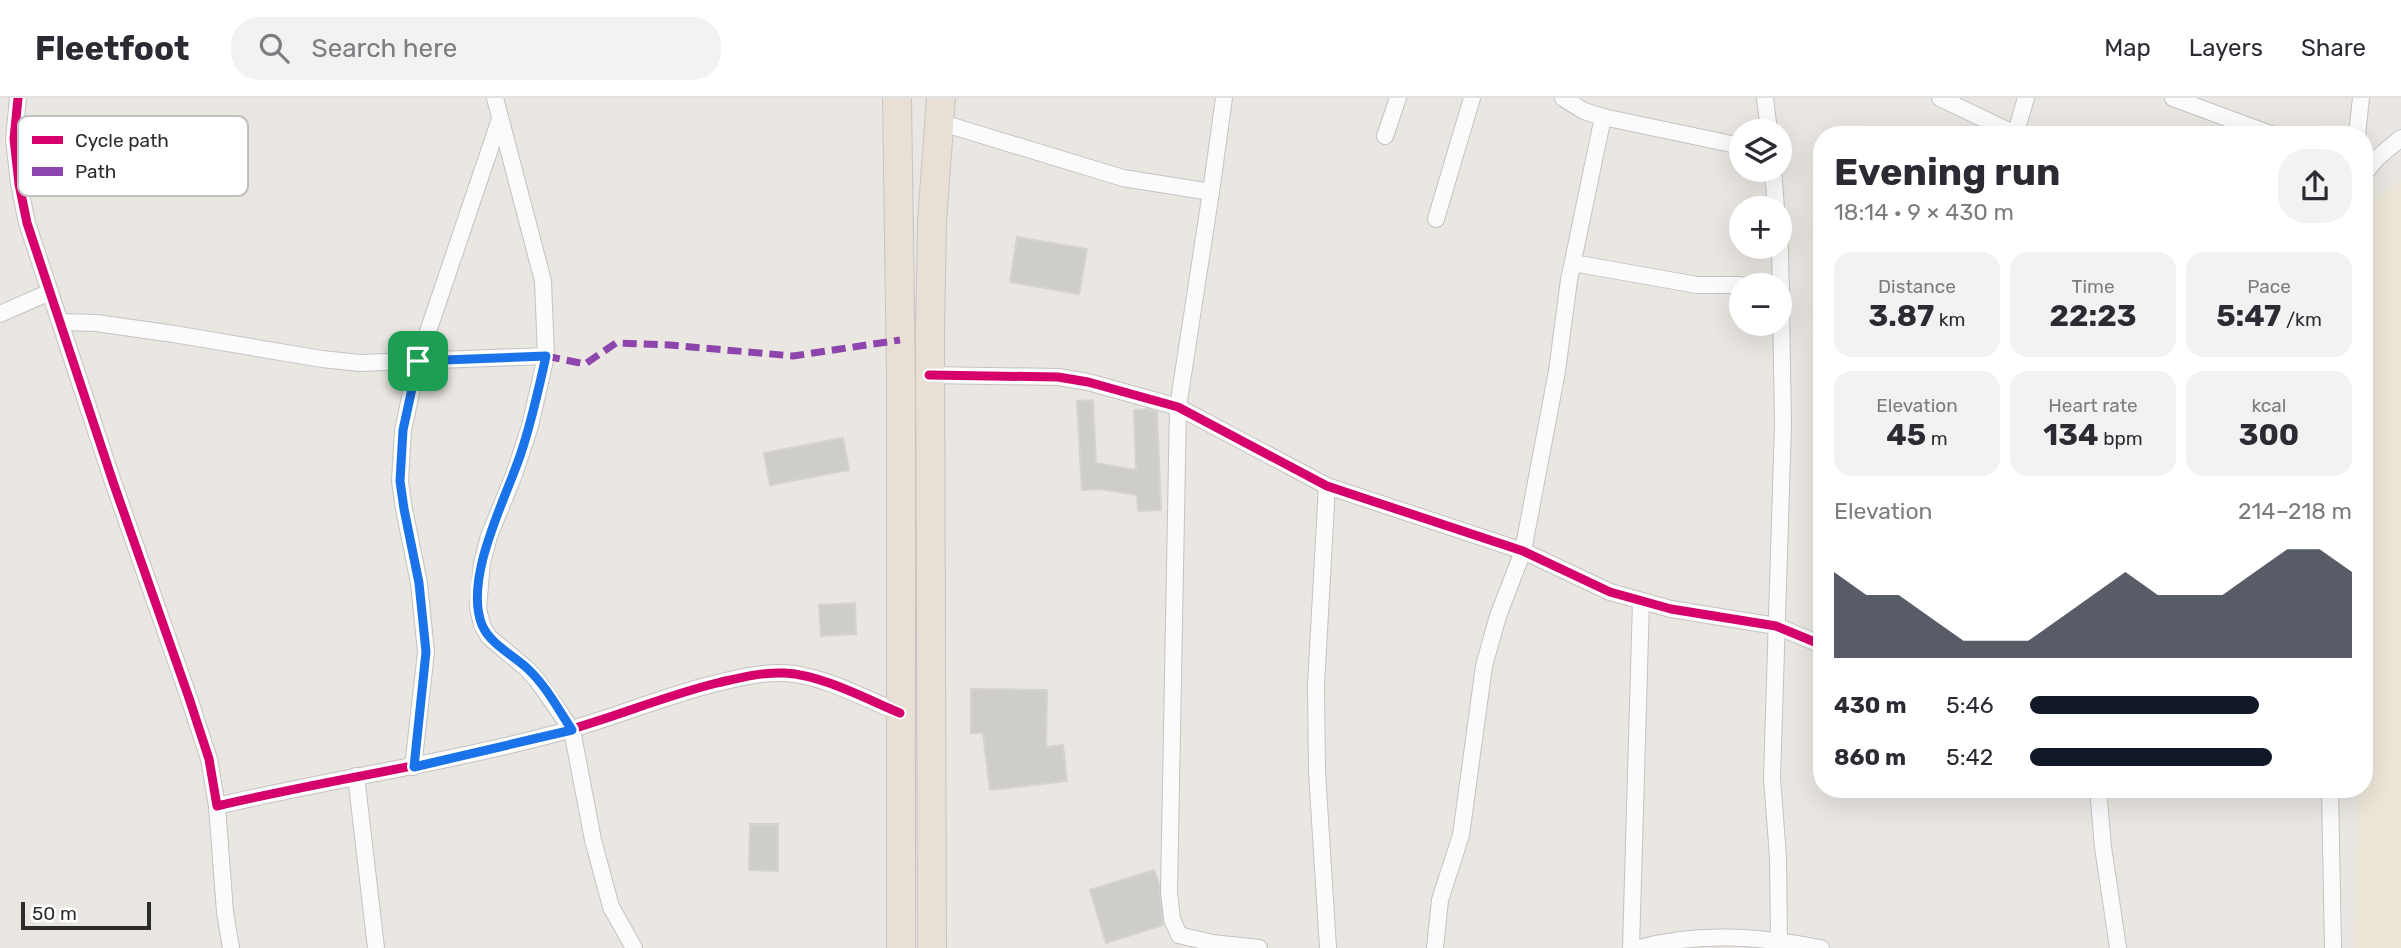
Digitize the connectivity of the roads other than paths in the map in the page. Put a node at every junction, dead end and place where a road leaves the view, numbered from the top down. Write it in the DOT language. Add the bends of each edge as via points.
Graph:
graph roads {
  1 [pos="18,98"];
  2 [pos="495,98"];
  3 [pos="897,98"];
  4 [pos="1224,98"];
  5 [pos="1398,98"];
  6 [pos="1472,98"];
  7 [pos="1563,98"];
  8 [pos="1765,98"];
  9 [pos="1940,98"];
  10 [pos="2025,98"];
  11 [pos="2173,98"];
  12 [pos="2361,98"];
  13 [pos="940,110"];
  14 [pos="1603,117"];
  15 [pos="500,118"];
  16 [pos="1768,119"];
  17 [pos="1997,126"];
  18 [pos="2017,126"];
  19 [pos="2249,126"];
  20 [pos="2358,126"];
  21 [pos="1385,136"];
  22 [pos="2401,138"];
  23 [pos="1729,143"];
  24 [pos="2373,163"];
  25 [pos="18,175"];
  26 [pos="1211,192"];
  27 [pos="21,196"];
  28 [pos="1436,219"];
  29 [pos="1573,263"];
  30 [pos="1729,285"];
  31 [pos="50,292"];
  32 [pos="0,314"];
  33 [pos="60,322"];
  34 [pos="1782,336"];
  35 [pos="546,356"];
  36 [pos="418,361"];
  37 [pos="929,375"];
  38 [pos="1178,407"];
  39 [pos="1327,486"];
  40 [pos="1523,551"];
  41 [pos="1641,601"];
  42 [pos="1776,626"];
  43 [pos="1813,641"];
  44 [pos="900,713"];
  45 [pos="572,730"];
  46 [pos="414,767"];
  47 [pos="356,776"];
  48 [pos="2099,798"];
  49 [pos="2330,798"];
  50 [pos="217,806"];
  51 [pos="1779,941"];
  52 [pos="1737,943"];
  53 [pos="231,948"];
  54 [pos="376,948"];
  55 [pos="634,948"];
  56 [pos="901,948"];
  57 [pos="932,948"];
  58 [pos="1259,948"];
  59 [pos="1328,948"];
  60 [pos="1435,948"];
  61 [pos="1631,948"];
  62 [pos="1640,948"];
  63 [pos="1821,948"];
  64 [pos="2119,948"];
  65 [pos="2333,948"];
  1 -- 25 [label="street" via="14,139"];
  2 -- 15 [label="street"];
  3 -- 44 [label="highway"];
  4 -- 26 [label="street"];
  5 -- 21 [label="street"];
  6 -- 28 [label="street"];
  7 -- 14 [label="street"];
  8 -- 16 [label="street"];
  9 -- 17 [label="street"];
  10 -- 18 [label="street"];
  11 -- 19 [label="street"];
  12 -- 20 [label="street"];
  13 -- 26 [label="street" via="1123,178"];
  13 -- 37 [label="highway"];
  14 -- 23 [label="street"];
  14 -- 29 [label="street"];
  15 -- 35 [label="street" via="543,281"];
  15 -- 36 [label="street"];
  22 -- 24 [label="street"];
  26 -- 38 [label="street"];
  27 -- 31 [label="street"];
  29 -- 30 [label="street" via="1697,285"];
  29 -- 40 [label="street"];
  31 -- 32 [label="street"];
  31 -- 33 [label="street"];
  33 -- 36 [label="street" via="174,334 322,359"];
  33 -- 50 [label="street" via="209,759"];
  34 -- 42 [label="street"];
  35 -- 36 [label="street"];
  35 -- 45 [label="street" via="526,438 489,536 478,608 489,637 537,680"];
  36 -- 46 [label="street" via="403,430 400,481 426,652"];
  37 -- 38 [label="street" via="1058,377"];
  37 -- 57 [label="highway"];
  38 -- 39 [label="street"];
  38 -- 58 [label="street" via="1168,849 1172,919 1179,935 1189,939"];
  39 -- 40 [label="street"];
  39 -- 59 [label="street" via="1316,685"];
  40 -- 41 [label="street" via="1610,592"];
  40 -- 60 [label="street" via="1486,654 1461,835 1440,900"];
  41 -- 42 [label="street"];
  41 -- 61 [label="street"];
  42 -- 43 [label="street"];
  42 -- 51 [label="street" via="1772,778"];
  44 -- 45 [label="street" via="815,679 786,673 678,693"];
  44 -- 56 [label="highway"];
  45 -- 46 [label="street"];
  45 -- 55 [label="street" via="611,907"];
  46 -- 47 [label="street"];
  47 -- 50 [label="street"];
  47 -- 54 [label="street"];
  48 -- 64 [label="street"];
  49 -- 65 [label="street"];
  50 -- 53 [label="street"];
  51 -- 52 [label="street"];
  51 -- 63 [label="street"];
  52 -- 62 [label="street" via="1706,937"];
}
